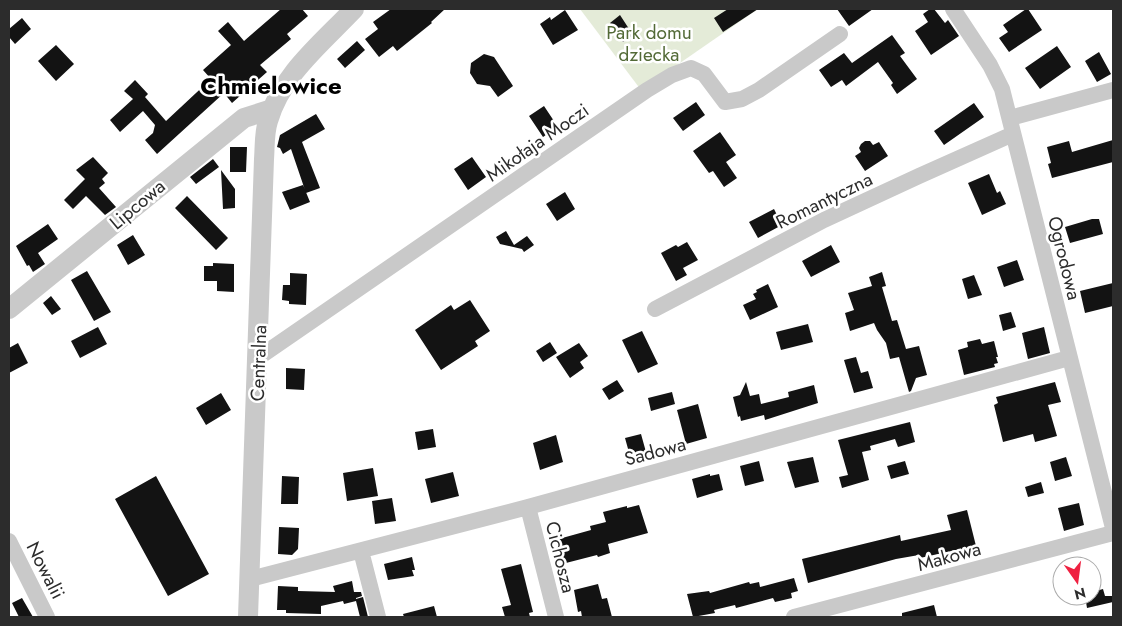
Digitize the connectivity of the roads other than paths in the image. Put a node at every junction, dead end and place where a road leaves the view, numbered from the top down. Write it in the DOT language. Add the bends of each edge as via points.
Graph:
graph roads {
  1 [pos="354,9"];
  2 [pos="953,9"];
  3 [pos="840,34"];
  4 [pos="1113,90"];
  5 [pos="272,109"];
  6 [pos="1010,118"];
  7 [pos="1013,134"];
  8 [pos="10,306"];
  9 [pos="656,309"];
  10 [pos="258,358"];
  11 [pos="1070,358"];
  12 [pos="1108,488"];
  13 [pos="528,507"];
  14 [pos="1113,528"];
  15 [pos="1113,533"];
  16 [pos="9,541"];
  17 [pos="361,551"];
  18 [pos="250,579"];
  19 [pos="47,617"];
  20 [pos="248,617"];
  21 [pos="378,617"];
  22 [pos="556,617"];
  23 [pos="794,617"];
  1 -- 5 [label="street, Centralna" via="298,67"];
  2 -- 6 [label="street, Ogrodowa" via="990,65 1002,89"];
  3 -- 10 [label="street, Mikołaja Moczi" via="742,99 724,102 704,74 691,68 672,75"];
  4 -- 6 [label="street"];
  5 -- 8 [label="street, Lipcowa" via="244,118"];
  5 -- 10 [label="street, Centralna" via="267,123 264,159"];
  6 -- 7 [label="street, Ogrodowa"];
  7 -- 9 [label="street, Romantyczna" via="824,220"];
  7 -- 11 [label="street, Ogrodowa"];
  10 -- 18 [label="street, Centralna"];
  11 -- 12 [label="street, Ogrodowa"];
  11 -- 13 [label="street, Sadowa"];
  12 -- 14 [label="street, Ogrodowa"];
  13 -- 17 [label="street, Sadowa"];
  13 -- 22 [label="street, Cichosza"];
  15 -- 23 [label="street, Makowa"];
  16 -- 19 [label="street, Nowalii"];
  17 -- 18 [label="street, Sadowa"];
  17 -- 21 [label="street"];
  18 -- 20 [label="street, Centralna"];
}
